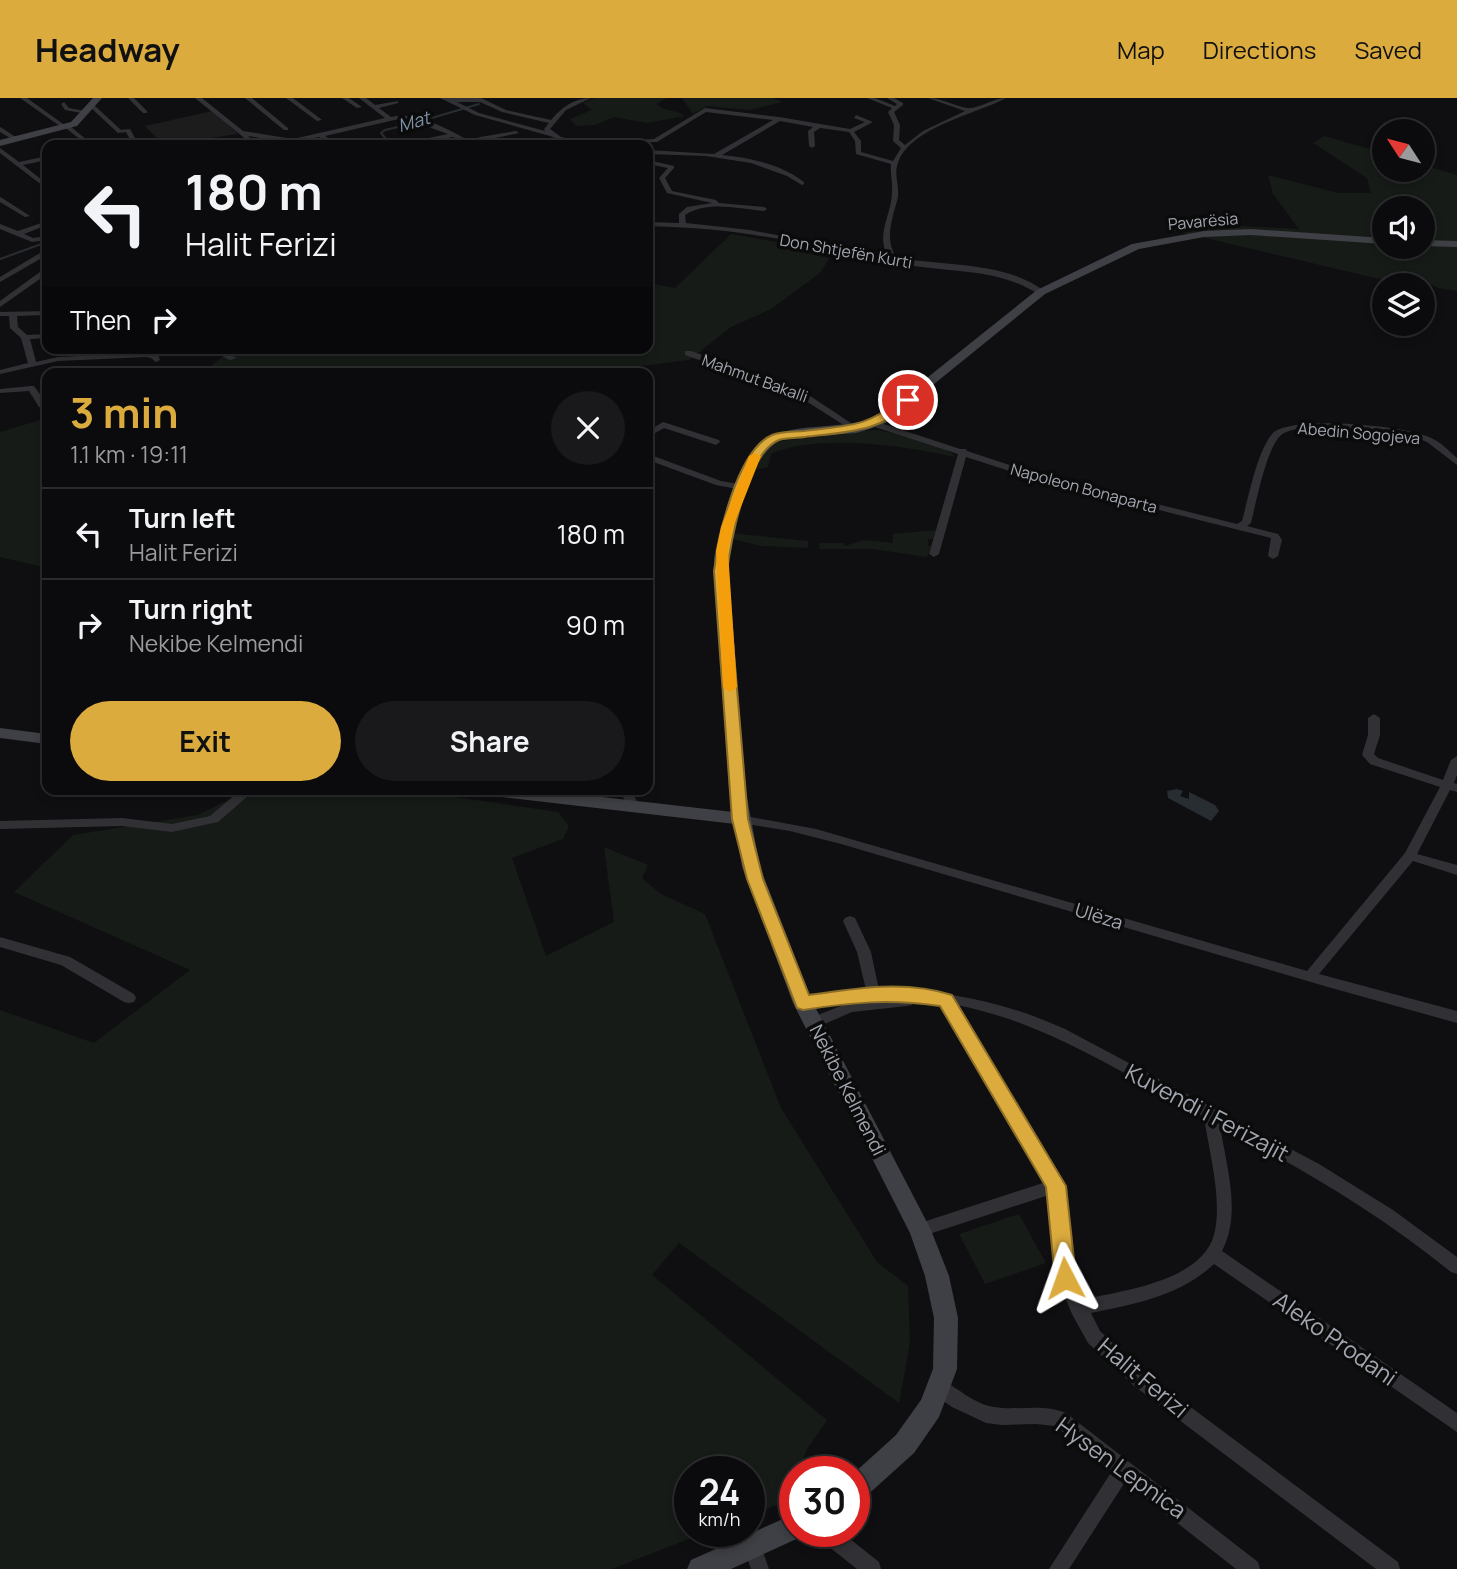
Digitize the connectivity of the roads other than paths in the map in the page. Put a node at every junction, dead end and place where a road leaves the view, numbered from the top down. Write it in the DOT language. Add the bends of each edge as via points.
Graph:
graph roads {
  1 [pos="23,98"];
  2 [pos="131,98"];
  3 [pos="198,98"];
  4 [pos="248,98"];
  5 [pos="289,98"];
  6 [pos="345,98"];
  7 [pos="362,98"];
  8 [pos="588,98"];
  9 [pos="870,98"];
  10 [pos="890,98"];
  11 [pos="931,98"];
  12 [pos="1003,98"];
  13 [pos="393,100"];
  14 [pos="446,100"];
  15 [pos="64,104"];
  16 [pos="92,105"];
  17 [pos="899,106"];
  18 [pos="359,107"];
  19 [pos="375,107"];
  20 [pos="972,111"];
  21 [pos="145,112"];
  22 [pos="856,117"];
  23 [pos="389,118"];
  24 [pos="779,119"];
  25 [pos="319,120"];
  26 [pos="420,121"];
  27 [pos="550,122"];
  28 [pos="818,126"];
  29 [pos="67,127"];
  30 [pos="0,129"];
  31 [pos="286,129"];
  32 [pos="851,131"];
  33 [pos="242,134"];
  34 [pos="318,134"];
  35 [pos="516,134"];
  36 [pos="551,134"];
  37 [pos="452,135"];
  38 [pos="17,140"];
  39 [pos="84,140"];
  40 [pos="133,140"];
  41 [pos="250,140"];
  42 [pos="286,140"];
  43 [pos="297,140"];
  44 [pos="327,140"];
  45 [pos="426,140"];
  46 [pos="460,140"];
  47 [pos="487,140"];
  48 [pos="567,140"];
  49 [pos="653,141"];
  50 [pos="0,143"];
  51 [pos="812,146"];
  52 [pos="905,148"];
  53 [pos="0,150"];
  54 [pos="758,151"];
  55 [pos="653,152"];
  56 [pos="713,157"];
  57 [pos="42,159"];
  58 [pos="744,161"];
  59 [pos="653,163"];
  60 [pos="894,163"];
  61 [pos="20,164"];
  62 [pos="42,183"];
  63 [pos="802,183"];
  64 [pos="0,200"];
  65 [pos="717,205"];
  66 [pos="764,208"];
  67 [pos="27,216"];
  68 [pos="653,216"];
  69 [pos="682,221"];
  70 [pos="653,223"];
  71 [pos="42,225"];
  72 [pos="0,226"];
  73 [pos="18,234"];
  74 [pos="42,239"];
  75 [pos="1372,240"];
  76 [pos="1435,243"];
  77 [pos="1457,244"];
  78 [pos="42,257"];
  79 [pos="893,258"];
  80 [pos="42,275"];
  81 [pos="0,280"];
  82 [pos="1038,294"];
  83 [pos="0,305"];
  84 [pos="42,313"];
  85 [pos="0,314"];
  86 [pos="12,315"];
  87 [pos="42,336"];
  88 [pos="25,337"];
  89 [pos="688,353"];
  90 [pos="223,354"];
  91 [pos="233,358"];
  92 [pos="156,360"];
  93 [pos="32,362"];
  94 [pos="0,372"];
  95 [pos="0,391"];
  96 [pos="42,405"];
  97 [pos="875,424"];
  98 [pos="856,429"];
  99 [pos="653,432"];
  100 [pos="716,442"];
  101 [pos="963,451"];
  102 [pos="653,459"];
  103 [pos="1457,462"];
  104 [pos="742,487"];
  105 [pos="1237,527"];
  106 [pos="934,554"];
  107 [pos="1273,556"];
  108 [pos="1374,718"];
  109 [pos="0,733"];
  110 [pos="42,738"];
  111 [pos="1457,761"];
  112 [pos="1452,786"];
  113 [pos="243,795"];
  114 [pos="520,795"];
  115 [pos="628,795"];
  116 [pos="633,806"];
  117 [pos="740,819"];
  118 [pos="0,825"];
  119 [pos="1410,856"];
  120 [pos="1457,870"];
  121 [pos="850,921"];
  122 [pos="0,942"];
  123 [pos="1310,976"];
  124 [pos="129,998"];
  125 [pos="874,998"];
  126 [pos="942,999"];
  127 [pos="808,1013"];
  128 [pos="1457,1017"];
  129 [pos="1211,1114"];
  130 [pos="1056,1186"];
  131 [pos="920,1230"];
  132 [pos="1214,1255"];
  133 [pos="1457,1267"];
  134 [pos="1078,1308"];
  135 [pos="939,1388"];
  136 [pos="1457,1423"];
  137 [pos="1124,1468"];
  138 [pos="870,1476"];
  139 [pos="779,1539"];
  140 [pos="845,1547"];
  141 [pos="756,1558"];
  142 [pos="700,1569"];
  143 [pos="872,1569"];
  144 [pos="1058,1569"];
  145 [pos="1251,1569"];
  146 [pos="1391,1569"];
  1 -- 29 [label="street"];
  2 -- 21 [label="street"];
  3 -- 33 [label="street"];
  4 -- 31 [label="street"];
  5 -- 25 [label="street"];
  6 -- 18 [label="street"];
  7 -- 19 [label="street"];
  8 -- 27 [label="street" via="567,107"];
  9 -- 17 [label="street"];
  10 -- 17 [label="street"];
  11 -- 20 [label="street"];
  12 -- 20 [label="street"];
  13 -- 19 [label="street"];
  14 -- 27 [label="street" via="481,100"];
  14 -- 36 [label="street"];
  15 -- 16 [label="street" via="67,109"];
  16 -- 29 [label="street" via="78,122"];
  16 -- 40 [label="street" via="120,132 128,130"];
  17 -- 52 [label="street" via="891,112 897,125 896,141"];
  19 -- 23 [label="street"];
  20 -- 52 [label="street"];
  22 -- 32 [label="street" via="870,121"];
  23 -- 26 [label="street"];
  23 -- 34 [label="street"];
  24 -- 28 [label="street"];
  24 -- 49 [label="street" via="705,110"];
  24 -- 56 [label="street"];
  26 -- 37 [label="street"];
  27 -- 36 [label="street" via="547,129"];
  28 -- 32 [label="street"];
  28 -- 51 [label="street" via="811,131"];
  29 -- 38 [label="street"];
  29 -- 39 [label="street"];
  30 -- 38 [label="street"];
  32 -- 60 [label="street" via="858,141 858,153"];
  33 -- 41 [label="street"];
  33 -- 42 [label="street"];
  34 -- 43 [label="street"];
  34 -- 44 [label="street"];
  35 -- 47 [label="street"];
  36 -- 48 [label="street"];
  37 -- 45 [label="street"];
  37 -- 46 [label="street"];
  38 -- 50 [label="street"];
  52 -- 60 [label="street"];
  53 -- 61 [label="street"];
  54 -- 58 [label="street"];
  55 -- 56 [label="street"];
  56 -- 58 [label="street"];
  57 -- 61 [label="street"];
  58 -- 63 [label="street" via="783,169"];
  59 -- 65 [label="street" via="672,167 663,178 669,192"];
  60 -- 79 [label="street" via="897,186 888,220 887,249"];
  61 -- 62 [label="street"];
  64 -- 67 [label="street"];
  65 -- 66 [label="street"];
  65 -- 69 [label="street" via="687,209"];
  68 -- 69 [label="street"];
  69 -- 70 [label="street, Don Shtjefën Kurti"];
  69 -- 79 [label="street, Don Shtjefën Kurti"];
  71 -- 73 [label="street"];
  72 -- 73 [label="street"];
  73 -- 74 [label="street"];
  75 -- 82 [label="street, Pavarësia" via="1251,232 1172,238 1136,246"];
  76 -- 77 [label="street"];
  78 -- 81 [label="street"];
  79 -- 82 [label="street, Don Shtjefën Kurti" via="986,270 1016,278"];
  80 -- 83 [label="street"];
  82 -- 97 [label="street, Nekibe Kelmendi"];
  84 -- 86 [label="street"];
  85 -- 86 [label="street"];
  86 -- 88 [label="street" via="14,328"];
  87 -- 88 [label="street"];
  88 -- 93 [label="street"];
  89 -- 98 [label="street, Mahmut Bakalli" via="798,392"];
  90 -- 91 [label="street"];
  92 -- 93 [label="street" via="155,356 135,356"];
  93 -- 94 [label="street"];
  95 -- 96 [label="street" via="29,388"];
  97 -- 98 [label="street, Nekibe Kelmendi"];
  97 -- 101 [label="street, Napoleon Bonaparta"];
  98 -- 104 [label="street, Nekibe Kelmendi" via="770,440 756,453"];
  99 -- 100 [label="street" via="663,425"];
  101 -- 105 [label="street, Napoleon Bonaparta" via="1057,482"];
  101 -- 106 [label="street"];
  102 -- 104 [label="street"];
  103 -- 105 [label="street, Abedin Sogojeva" via="1419,436 1313,425 1284,428 1274,439 1246,523"];
  104 -- 117 [label="street, Nekibe Kelmendi" via="725,533 721,571"];
  105 -- 107 [label="street, Napoleon Bonaparta" via="1275,536"];
  108 -- 112 [label="street" via="1370,759"];
  109 -- 110 [label="street"];
  111 -- 112 [label="street"];
  112 -- 119 [label="street"];
  113 -- 118 [label="street" via="214,819 172,828 122,822"];
  114 -- 116 [label="street"];
  115 -- 116 [label="street"];
  116 -- 117 [label="street"];
  117 -- 123 [label="street, Ulëza" via="787,827 981,880"];
  117 -- 127 [label="street, Nekibe Kelmendi" via="755,879"];
  119 -- 120 [label="street"];
  119 -- 123 [label="street"];
  121 -- 125 [label="street" via="864,952"];
  122 -- 124 [label="street" via="65,961"];
  123 -- 128 [label="street, Ulëza"];
  125 -- 126 [label="street"];
  125 -- 127 [label="street"];
  125 -- 127 [label="street" via="851,1007"];
  126 -- 129 [label="street, Kuvendi i Ferizajit" via="998,1009 1034,1022"];
  126 -- 130 [label="street, Halit Ferizi"];
  127 -- 131 [label="street, Nekibe Kelmendi"];
  129 -- 132 [label="street" via="1224,1211 1224,1228"];
  129 -- 133 [label="street, Kuvendi i Ferizajit" via="1370,1205"];
  130 -- 131 [label="street"];
  130 -- 134 [label="street, Halit Ferizi" via="1065,1278"];
  131 -- 135 [label="street, Nekibe Kelmendi" via="946,1318 947,1350"];
  132 -- 134 [label="street" via="1181,1282"];
  132 -- 136 [label="street, Aleko Prodani"];
  134 -- 146 [label="street, Halit Ferizi" via="1094,1336 1118,1362"];
  135 -- 137 [label="street, Hysen Lepnica" via="992,1415 1060,1419"];
  135 -- 138 [label="street, Nekibe Kelmendi" via="905,1444"];
  137 -- 144 [label="street"];
  137 -- 145 [label="street, Hysen Lepnica"];
  139 -- 141 [label="street"];
  140 -- 143 [label="street"];
  141 -- 142 [label="street"];
}
